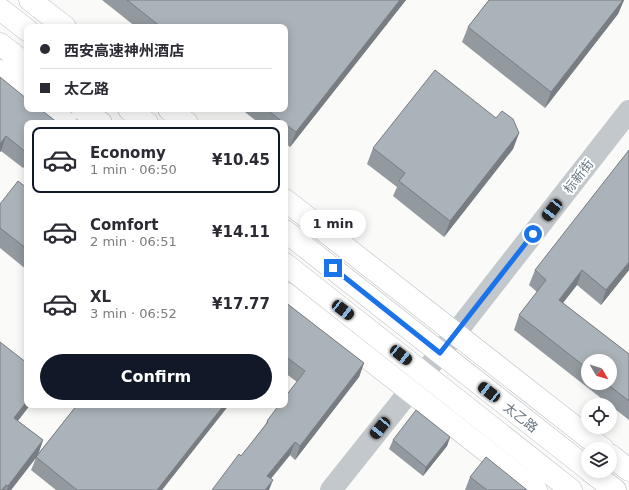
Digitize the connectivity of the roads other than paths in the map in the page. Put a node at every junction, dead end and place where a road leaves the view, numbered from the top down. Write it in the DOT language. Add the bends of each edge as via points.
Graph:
graph roads {
  1 [pos="30,0"];
  2 [pos="0,10"];
  3 [pos="61,24"];
  4 [pos="24,28"];
  5 [pos="0,44"];
  6 [pos="24,63"];
  7 [pos="0,71"];
  8 [pos="24,90"];
  9 [pos="629,111"];
  10 [pos="52,112"];
  11 [pos="86,112"];
  12 [pos="133,112"];
  13 [pos="173,112"];
  14 [pos="62,120"];
  15 [pos="97,120"];
  16 [pos="143,120"];
  17 [pos="183,120"];
  18 [pos="288,202"];
  19 [pos="288,233"];
  20 [pos="288,266"];
  21 [pos="288,295"];
  22 [pos="456,334"];
  23 [pos="440,353"];
  24 [pos="424,373"];
  25 [pos="410,391"];
  26 [pos="594,442"];
  27 [pos="617,461"];
  28 [pos="581,464"];
  29 [pos="629,470"];
  30 [pos="599,478"];
  31 [pos="331,490"];
  32 [pos="536,490"];
  33 [pos="571,490"];
  34 [pos="615,490"];
  1 -- 3 [label="main road"];
  2 -- 4 [label="main road"];
  5 -- 6 [label="main road"];
  7 -- 8 [label="main road"];
  9 -- 22 [label="street, 标新街"];
  10 -- 14 [label="main road"];
  11 -- 15 [label="main road"];
  12 -- 16 [label="main road"];
  13 -- 17 [label="main road"];
  18 -- 22 [label="main road"];
  19 -- 23 [label="main road, 太乙路"];
  20 -- 24 [label="main road, 太乙路"];
  21 -- 25 [label="main road"];
  22 -- 23 [label="street, 标新街"];
  22 -- 26 [label="main road"];
  23 -- 24 [label="street, 标新街"];
  23 -- 28 [label="main road, 太乙路"];
  24 -- 25 [label="street, 标新街"];
  24 -- 33 [label="main road, 太乙路"];
  25 -- 31 [label="street, 标新街"];
  25 -- 32 [label="main road"];
  27 -- 29 [label="main road"];
  30 -- 34 [label="main road"];
}
